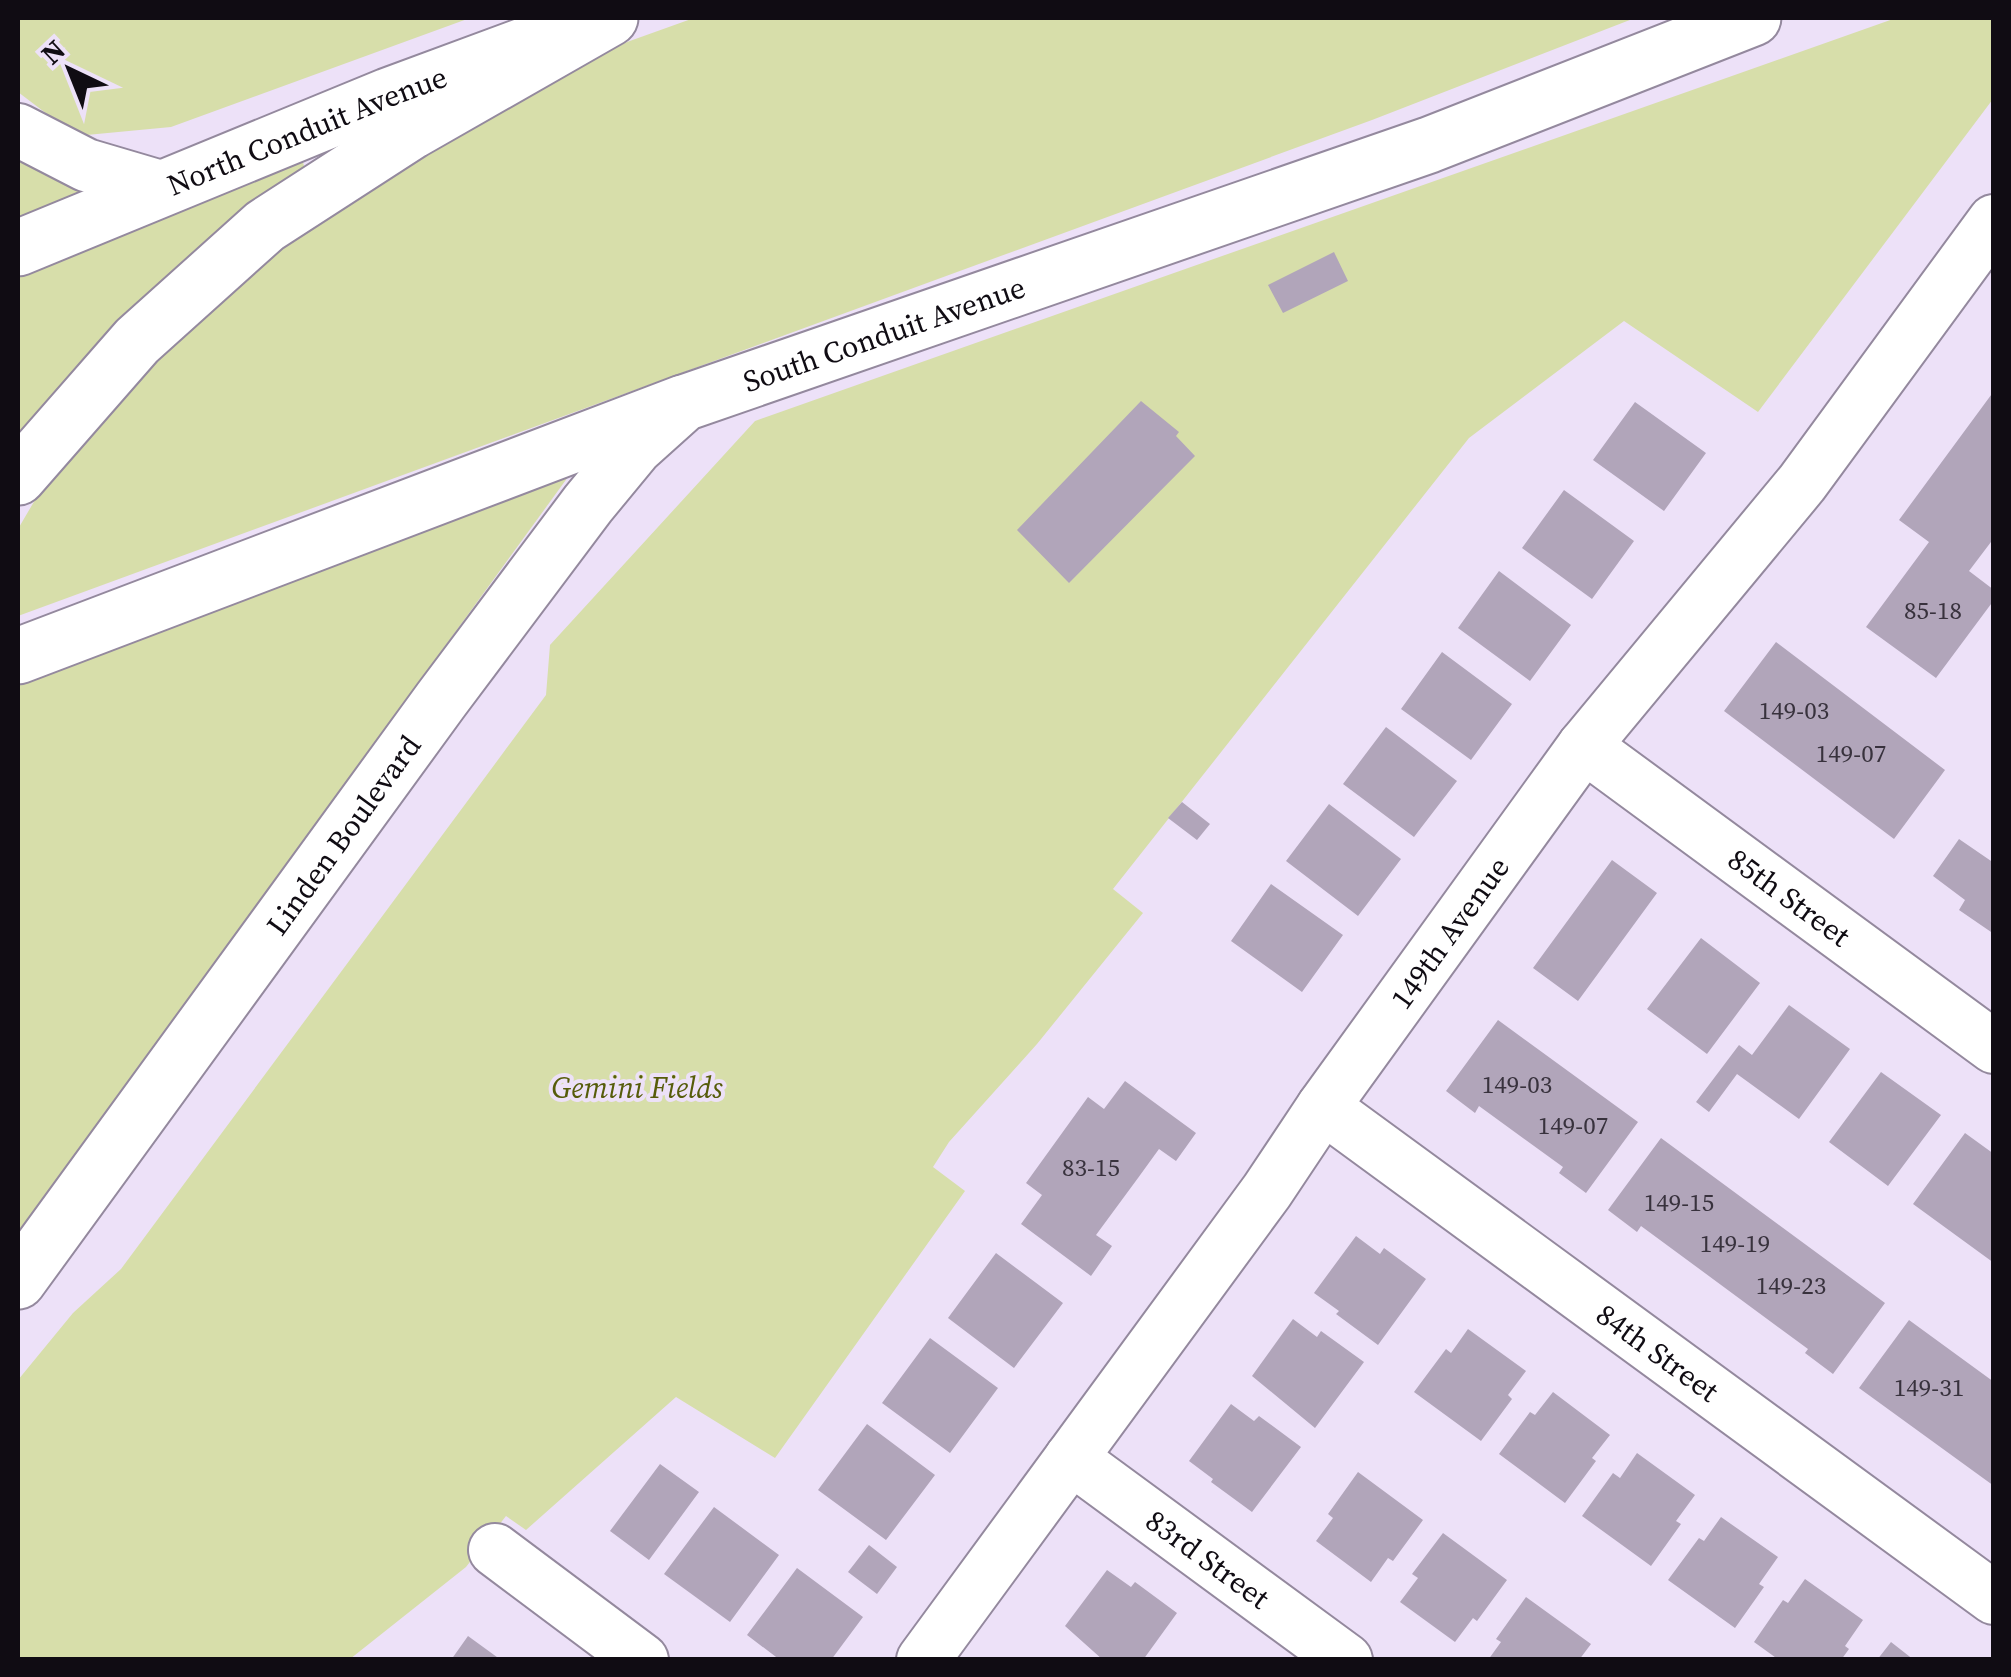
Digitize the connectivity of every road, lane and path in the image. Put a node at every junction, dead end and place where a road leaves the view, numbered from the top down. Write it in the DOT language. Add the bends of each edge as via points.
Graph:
graph roads {
  1 [pos="600,18"];
  2 [pos="610,18"];
  3 [pos="1752,18"];
  4 [pos="18,130"];
  5 [pos="164,188"];
  6 [pos="1994,221"];
  7 [pos="18,248"];
  8 [pos="684,403"];
  9 [pos="18,477"];
  10 [pos="18,656"];
  11 [pos="1584,746"];
  12 [pos="1994,1048"];
  13 [pos="1323,1107"];
  14 [pos="18,1281"];
  15 [pos="1071,1458"];
  16 [pos="495,1550"];
  17 [pos="1994,1598"];
  18 [pos="642,1660"];
  19 [pos="923,1660"];
  20 [pos="1346,1660"];
  1 -- 5 [label="main road, North Conduit Avenue"];
  2 -- 9 [label="main road" via="412,131 265,226 138,341"];
  3 -- 8 [label="main road, South Conduit Avenue" via="1429,145"];
  4 -- 5 [label="street" via="86,164"];
  5 -- 7 [label="main road, North Conduit Avenue"];
  6 -- 11 [label="street, 149th Avenue" via="1802,483"];
  8 -- 10 [label="main road, South Conduit Avenue"];
  8 -- 14 [label="main road, Linden Boulevard" via="635,447 588,504"];
  11 -- 12 [label="street, 85th Street"];
  11 -- 13 [label="street, 149th Avenue"];
  13 -- 15 [label="street, 149th Avenue"];
  13 -- 17 [label="street, 84th Street"];
  15 -- 19 [label="street, 149th Avenue"];
  15 -- 20 [label="street, 83rd Street"];
  16 -- 18 [label="street"];
}
